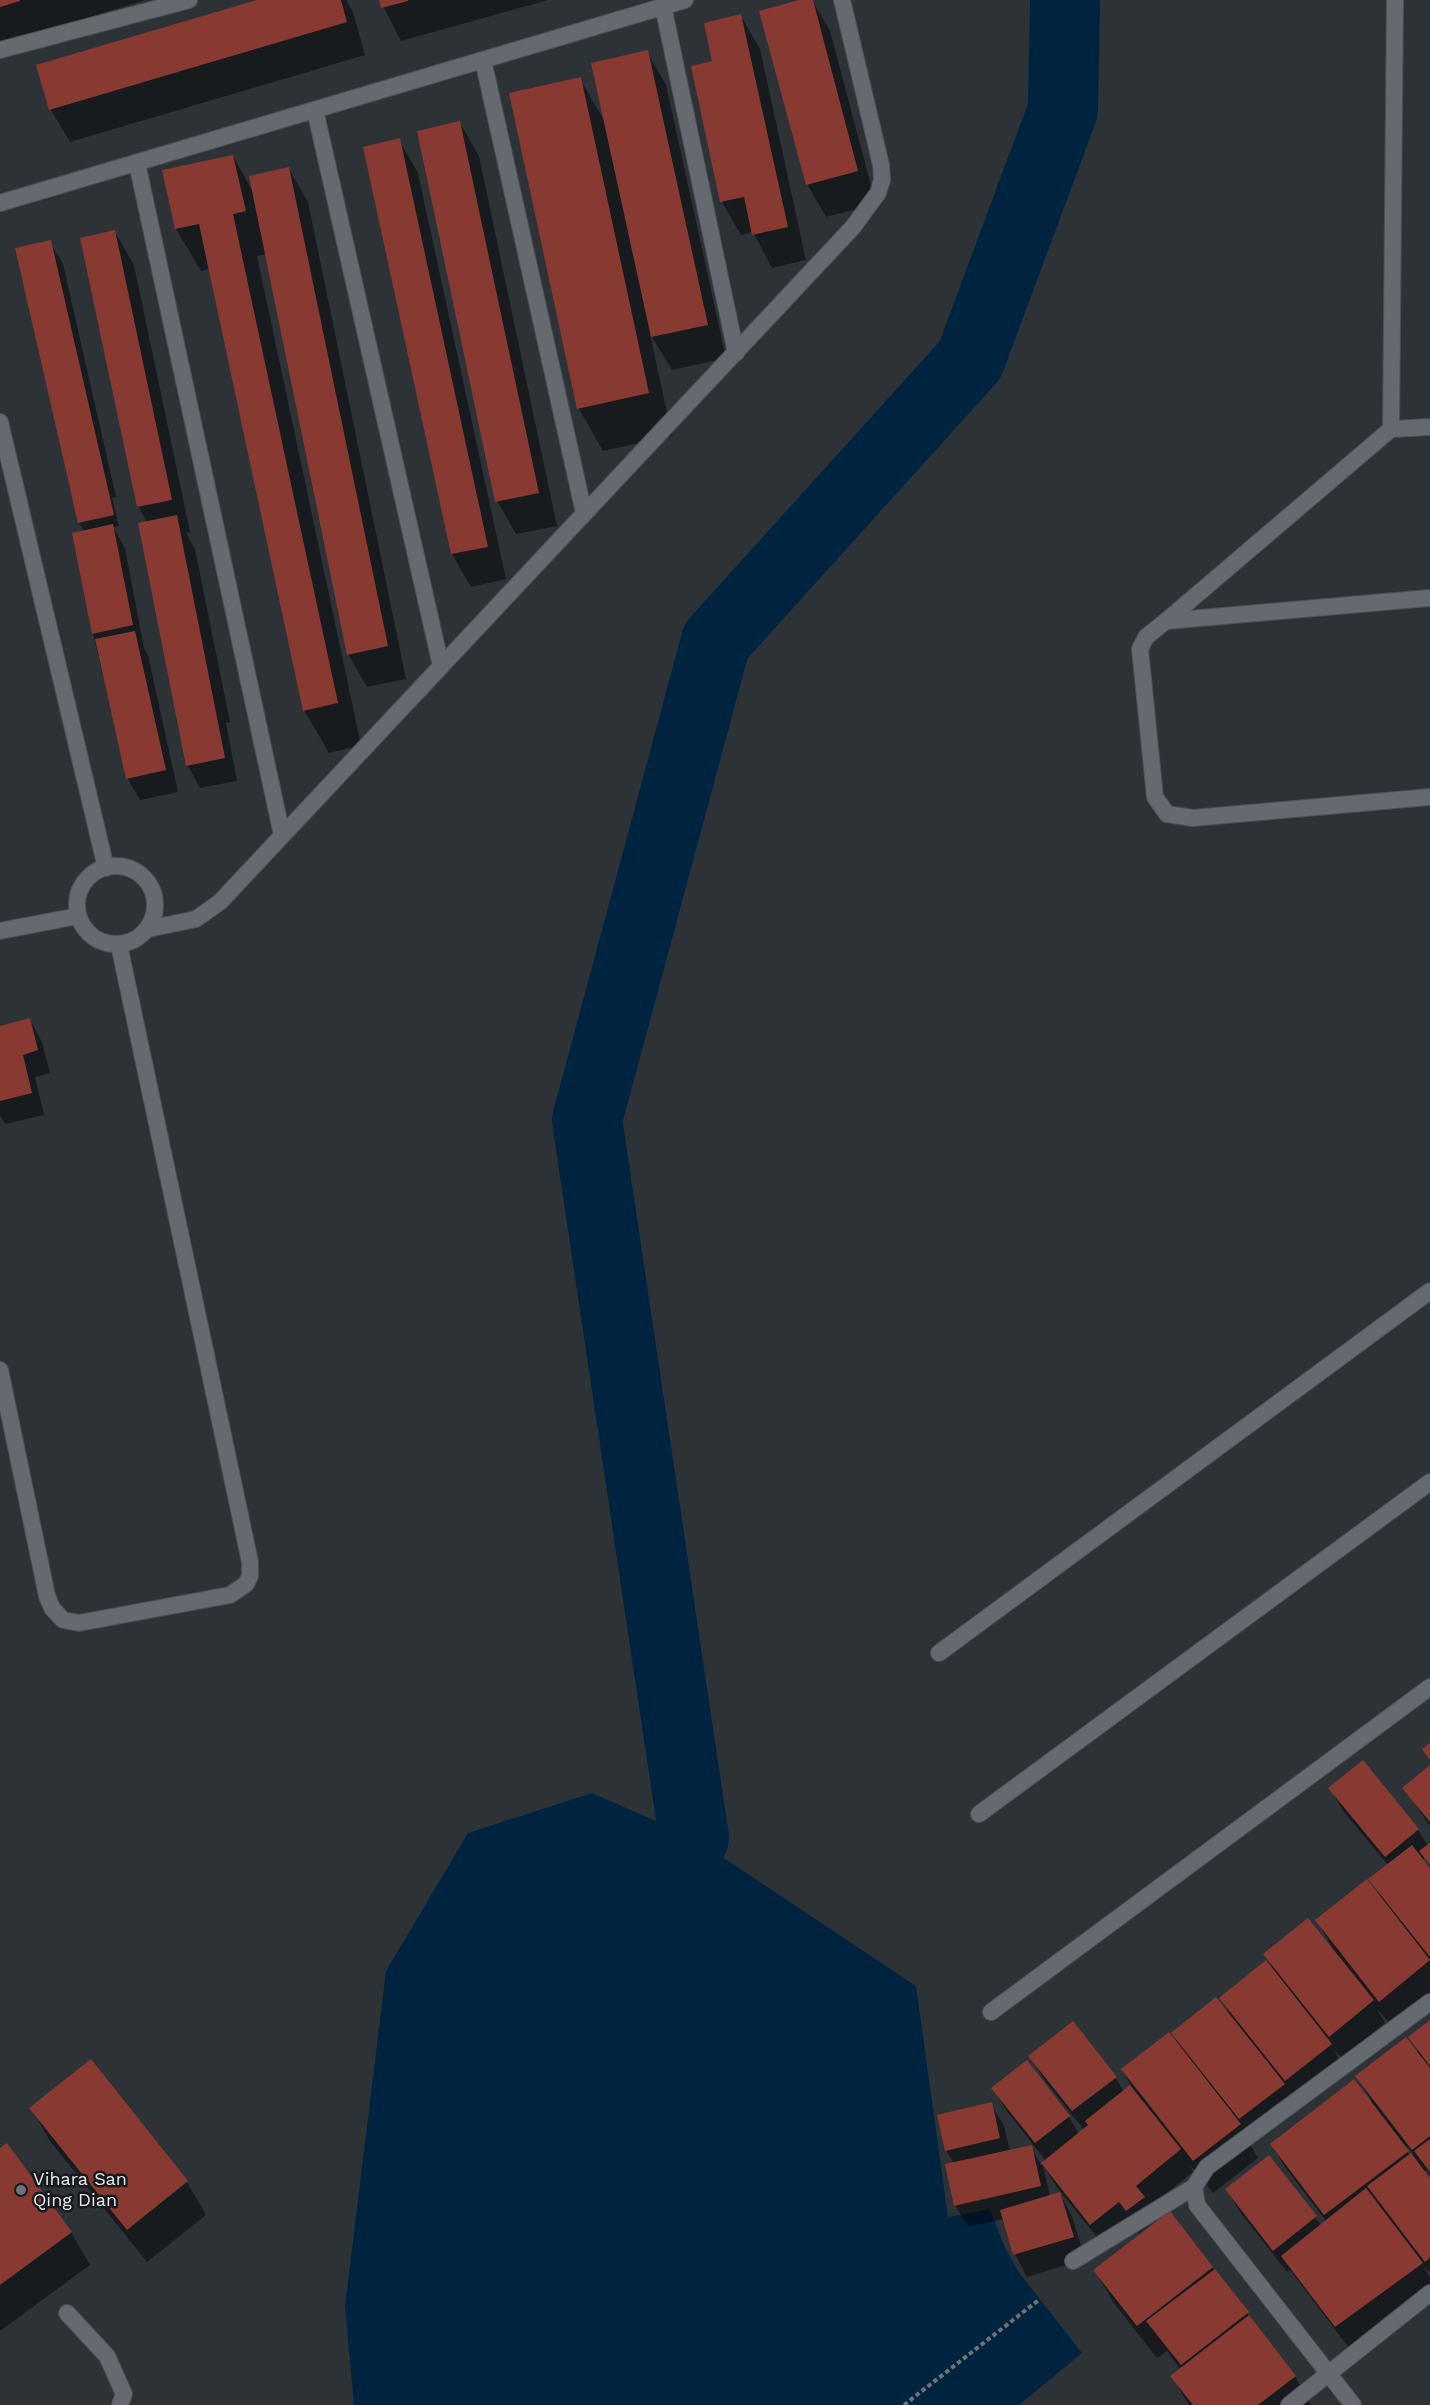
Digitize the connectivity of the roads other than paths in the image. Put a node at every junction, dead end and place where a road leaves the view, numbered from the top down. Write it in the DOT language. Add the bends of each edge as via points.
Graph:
graph roads {
  1 [pos="189,0"];
  2 [pos="685,0"];
  3 [pos="842,0"];
  4 [pos="1395,0"];
  5 [pos="663,6"];
  6 [pos="0,50"];
  7 [pos="483,60"];
  8 [pos="315,110"];
  9 [pos="137,163"];
  10 [pos="0,203"];
  11 [pos="736,352"];
  12 [pos="0,422"];
  13 [pos="1430,427"];
  14 [pos="1391,429"];
  15 [pos="584,513"];
  16 [pos="1430,598"];
  17 [pos="1166,621"];
  18 [pos="441,666"];
  19 [pos="1430,797"];
  20 [pos="282,835"];
  21 [pos="106,868"];
  22 [pos="78,915"];
  23 [pos="148,929"];
  24 [pos="0,932"];
  25 [pos="119,945"];
  26 [pos="1430,1291"];
  27 [pos="0,1370"];
  28 [pos="1430,1482"];
  29 [pos="939,1653"];
  30 [pos="1430,1687"];
  31 [pos="979,1814"];
  32 [pos="1430,2002"];
  33 [pos="991,2012"];
  34 [pos="1194,2187"];
  35 [pos="1073,2261"];
  36 [pos="1430,2293"];
  37 [pos="67,2313"];
  38 [pos="1327,2373"];
  39 [pos="120,2405"];
  40 [pos="1289,2405"];
  41 [pos="1353,2405"];
  1 -- 6 [label="street"];
  2 -- 5 [label="street"];
  3 -- 11 [label="street" via="882,180 878,193 853,227"];
  4 -- 14 [label="street"];
  5 -- 7 [label="street"];
  5 -- 11 [label="street"];
  7 -- 8 [label="street"];
  7 -- 15 [label="street"];
  8 -- 9 [label="street"];
  8 -- 18 [label="street"];
  9 -- 10 [label="street"];
  9 -- 20 [label="street"];
  11 -- 15 [label="street"];
  12 -- 21 [label="street"];
  13 -- 14 [label="street"];
  14 -- 17 [label="street"];
  15 -- 18 [label="street"];
  16 -- 17 [label="street"];
  17 -- 19 [label="street" via="1146,637 1140,649 1155,797 1167,814 1203,817"];
  18 -- 20 [label="street"];
  20 -- 23 [label="street" via="208,912 180,924"];
  21 -- 22 [label="street" via="89,877 80,888"];
  21 -- 23 [label="street" via="127,867 150,883 156,909"];
  22 -- 24 [label="street"];
  22 -- 25 [label="street" via="93,938"];
  23 -- 25 [label="street" via="133,941"];
  25 -- 27 [label="street" via="250,1562 246,1584 230,1595 79,1623 63,1620 47,1596"];
  26 -- 29 [label="street"];
  28 -- 31 [label="street"];
  30 -- 33 [label="street"];
  32 -- 34 [label="street" via="1206,2167"];
  34 -- 35 [label="street"];
  34 -- 38 [label="street" via="1197,2205"];
  36 -- 38 [label="street"];
  37 -- 39 [label="street" via="107,2356 124,2394"];
  38 -- 40 [label="street"];
  38 -- 41 [label="street"];
}
